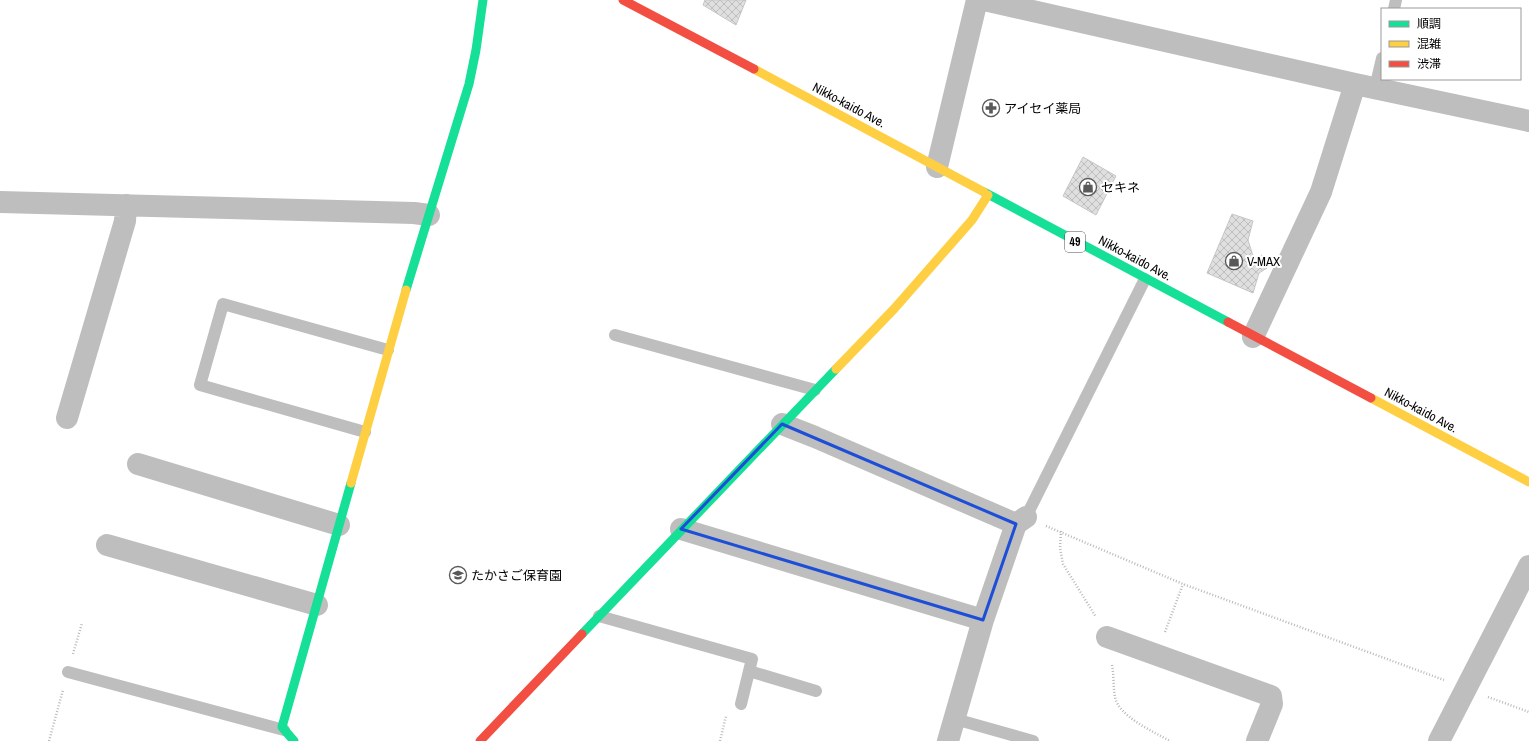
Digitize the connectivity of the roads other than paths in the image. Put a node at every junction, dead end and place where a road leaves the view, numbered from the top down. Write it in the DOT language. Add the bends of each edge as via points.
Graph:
graph roads {
  1 [pos="483,0"];
  2 [pos="623,0"];
  3 [pos="976,0"];
  4 [pos="984,0"];
  5 [pos="1381,60"];
  6 [pos="1365,86"];
  7 [pos="1529,121"];
  8 [pos="937,166"];
  9 [pos="988,195"];
  10 [pos="0,202"];
  11 [pos="126,205"];
  12 [pos="429,215"];
  13 [pos="1145,279"];
  14 [pos="616,335"];
  15 [pos="1253,337"];
  16 [pos="388,350"];
  17 [pos="815,390"];
  18 [pos="67,418"];
  19 [pos="782,424"];
  20 [pos="365,432"];
  21 [pos="138,464"];
  22 [pos="1529,482"];
  23 [pos="1021,521"];
  24 [pos="339,525"];
  25 [pos="681,529"];
  26 [pos="107,545"];
  27 [pos="1529,566"];
  28 [pos="317,605"];
  29 [pos="599,616"];
  30 [pos="984,620"];
  31 [pos="1107,637"];
  32 [pos="749,671"];
  33 [pos="68,672"];
  34 [pos="816,691"];
  35 [pos="741,704"];
  36 [pos="955,719"];
  37 [pos="284,730"];
  38 [pos="294,741"];
  39 [pos="480,741"];
  40 [pos="948,741"];
  41 [pos="1033,741"];
  42 [pos="1257,741"];
  43 [pos="1439,741"];
  1 -- 12 [label="street" via="469,84"];
  2 -- 8 [label="street, Nikko-kaido Ave. / 49"];
  3 -- 8 [label="street"];
  4 -- 6 [label="street"];
  5 -- 6 [label="lane"];
  6 -- 7 [label="street"];
  6 -- 15 [label="street" via="1321,192"];
  8 -- 9 [label="street, Nikko-kaido Ave. / 49"];
  9 -- 13 [label="street, Nikko-kaido Ave. / 49"];
  9 -- 17 [label="street" via="972,220 894,309"];
  10 -- 11 [label="street"];
  11 -- 12 [label="street"];
  11 -- 18 [label="street" via="125,221"];
  12 -- 16 [label="street"];
  13 -- 15 [label="street, Nikko-kaido Ave. / 49"];
  13 -- 23 [label="lane"];
  14 -- 17 [label="lane"];
  15 -- 22 [label="street, Nikko-kaido Ave. / 49"];
  16 -- 20 [label="street"];
  16 -- 20 [label="lane" via="223,304 200,385"];
  17 -- 19 [label="street"];
  19 -- 23 [label="street"];
  19 -- 25 [label="street"];
  20 -- 24 [label="street"];
  21 -- 24 [label="street"];
  23 -- 30 [label="street"];
  24 -- 28 [label="street"];
  25 -- 29 [label="street"];
  25 -- 30 [label="street"];
  26 -- 28 [label="street"];
  27 -- 43 [label="street"];
  28 -- 37 [label="street" via="282,727"];
  29 -- 32 [label="lane" via="752,659"];
  29 -- 39 [label="street"];
  30 -- 36 [label="street"];
  31 -- 42 [label="street" via="1271,696 1272,704"];
  32 -- 34 [label="lane"];
  32 -- 35 [label="lane"];
  33 -- 37 [label="lane"];
  36 -- 40 [label="street"];
  36 -- 41 [label="lane"];
  37 -- 38 [label="street"];
}
